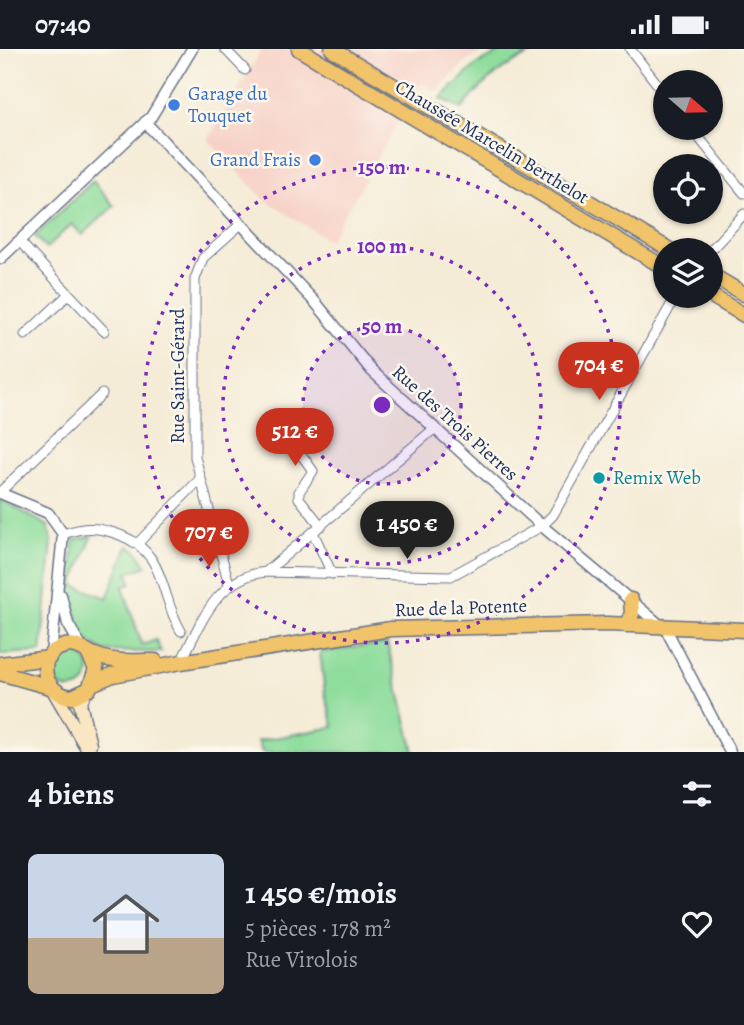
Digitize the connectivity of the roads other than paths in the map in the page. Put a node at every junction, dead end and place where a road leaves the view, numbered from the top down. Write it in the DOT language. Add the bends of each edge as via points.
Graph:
graph roads {
  1 [pos="192,49"];
  2 [pos="225,49"];
  3 [pos="299,49"];
  4 [pos="332,49"];
  5 [pos="630,49"];
  6 [pos="245,70"];
  7 [pos="653,79"];
  8 [pos="145,123"];
  9 [pos="701,140"];
  10 [pos="744,193"];
  11 [pos="744,214"];
  12 [pos="242,223"];
  13 [pos="722,238"];
  14 [pos="653,240"];
  15 [pos="20,241"];
  16 [pos="0,260"];
  17 [pos="653,261"];
  18 [pos="723,282"];
  19 [pos="69,294"];
  20 [pos="744,294"];
  21 [pos="723,303"];
  22 [pos="669,308"];
  23 [pos="744,315"];
  24 [pos="104,331"];
  25 [pos="25,335"];
  26 [pos="102,394"];
  27 [pos="316,418"];
  28 [pos="435,428"];
  29 [pos="199,480"];
  30 [pos="0,492"];
  31 [pos="542,526"];
  32 [pos="317,529"];
  33 [pos="63,534"];
  34 [pos="138,543"];
  35 [pos="267,572"];
  36 [pos="331,574"];
  37 [pos="229,584"];
  38 [pos="60,586"];
  39 [pos="631,600"];
  40 [pos="626,625"];
  41 [pos="663,627"];
  42 [pos="744,630"];
  43 [pos="180,631"];
  44 [pos="85,650"];
  45 [pos="50,656"];
  46 [pos="181,662"];
  47 [pos="0,664"];
  48 [pos="0,673"];
  49 [pos="51,688"];
  50 [pos="90,688"];
  51 [pos="87,750"];
  52 [pos="730,752"];
  1 -- 8 [label="street"];
  2 -- 6 [label="street"];
  3 -- 17 [label="main road, Chaussée Marcelin Berthelot"];
  4 -- 14 [label="main road, Chaussée Marcelin Berthelot"];
  5 -- 7 [label="street"];
  8 -- 12 [label="street, Rue des Trois Pierres"];
  8 -- 15 [label="street"];
  9 -- 10 [label="street"];
  11 -- 13 [label="street"];
  12 -- 28 [label="street, Rue des Trois Pierres" via="372,372"];
  12 -- 29 [label="street, Rue Saint-Gérard" via="203,258 196,271 195,457"];
  15 -- 16 [label="street"];
  15 -- 19 [label="street"];
  18 -- 20 [label="main road"];
  19 -- 24 [label="street"];
  19 -- 25 [label="street"];
  21 -- 23 [label="main road"];
  22 -- 31 [label="street"];
  26 -- 30 [label="street"];
  27 -- 32 [label="street" via="291,440 313,467 311,479 298,495"];
  28 -- 31 [label="street, Rue des Trois Pierres"];
  28 -- 32 [label="street"];
  29 -- 34 [label="street"];
  29 -- 37 [label="street, Rue Saint-Gérard"];
  30 -- 33 [label="street" via="48,513"];
  31 -- 36 [label="street" via="451,576"];
  31 -- 39 [label="street, Rue des Trois Pierres"];
  32 -- 35 [label="street"];
  32 -- 36 [label="street"];
  33 -- 34 [label="street" via="93,527"];
  33 -- 38 [label="street"];
  34 -- 43 [label="street" via="154,561"];
  35 -- 36 [label="street"];
  35 -- 37 [label="street"];
  37 -- 46 [label="street"];
  38 -- 44 [label="street" via="68,624"];
  38 -- 45 [label="street"];
  39 -- 40 [label="main road" via="632,614"];
  39 -- 41 [label="street, Rue des Trois Pierres"];
  40 -- 41 [label="main road, Rue de la Potente"];
  40 -- 46 [label="main road, Rue de la Potente" via="391,629"];
  41 -- 42 [label="main road, Rue de la Potente"];
  41 -- 52 [label="street, Rue des Trois Pierres"];
  44 -- 45 [label="main road" via="68,646"];
  44 -- 46 [label="main road, Rue de la Potente" via="111,659"];
  44 -- 50 [label="main road" via="96,667"];
  45 -- 47 [label="main road"];
  45 -- 49 [label="main road" via="45,671"];
  46 -- 50 [label="main road, Rue de la Potente" via="113,675"];
  48 -- 49 [label="main road"];
  49 -- 50 [label="main road" via="69,697"];
  49 -- 51 [label="main road"];
  50 -- 51 [label="main road" via="80,703"];
}
